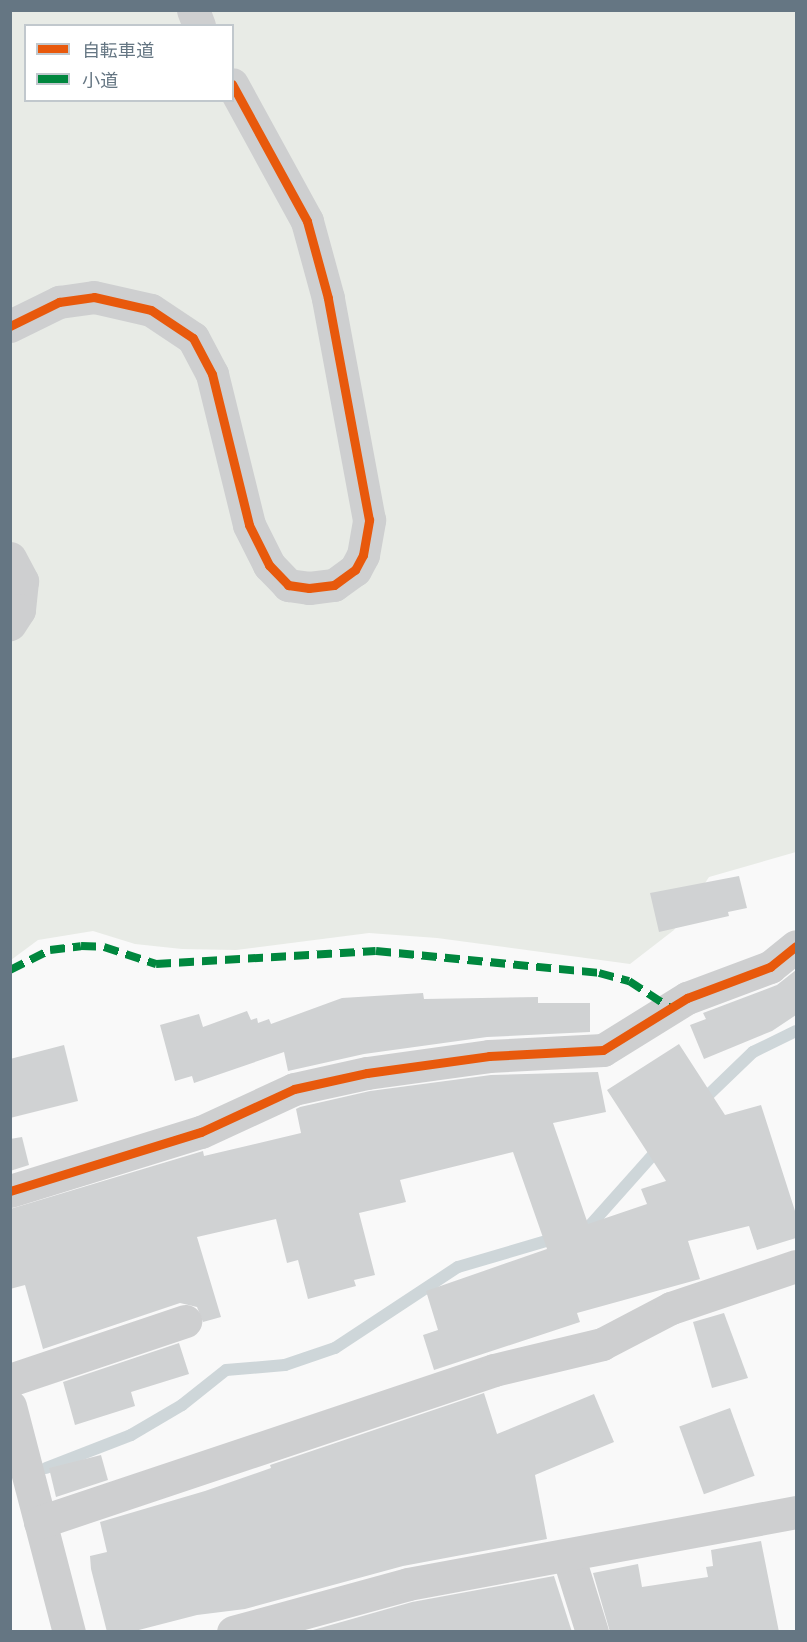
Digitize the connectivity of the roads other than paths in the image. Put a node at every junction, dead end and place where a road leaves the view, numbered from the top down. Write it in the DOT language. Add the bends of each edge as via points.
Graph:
graph roads {
  1 [pos="234,88"];
  2 [pos="10,326"];
  3 [pos="10,558"];
  4 [pos="10,624"];
  5 [pos="796,946"];
  6 [pos="10,1191"];
  7 [pos="796,1266"];
  8 [pos="185,1321"];
  9 [pos="10,1380"];
  10 [pos="10,1406"];
  11 [pos="16,1450"];
  12 [pos="796,1512"];
  13 [pos="40,1522"];
  14 [pos="568,1555"];
  15 [pos="69,1632"];
  16 [pos="233,1632"];
  17 [pos="592,1632"];
  1 -- 2 [label="street" via="307,221 328,298 369,520 363,555 355,570 334,585 309,588 288,585 269,565 249,525 212,374 193,338 151,310 94,297 59,302"];
  3 -- 4 [label="street" via="22,581 20,610"];
  5 -- 6 [label="street" via="770,967 687,998 603,1050 489,1056 366,1073 294,1089 201,1132"];
  7 -- 13 [label="street" via="671,1308 602,1344 494,1370"];
  8 -- 9 [label="street"];
  10 -- 11 [label="street"];
  11 -- 13 [label="street"];
  12 -- 14 [label="street"];
  13 -- 15 [label="street"];
  14 -- 16 [label="street" via="408,1584"];
  14 -- 17 [label="street"];
}
